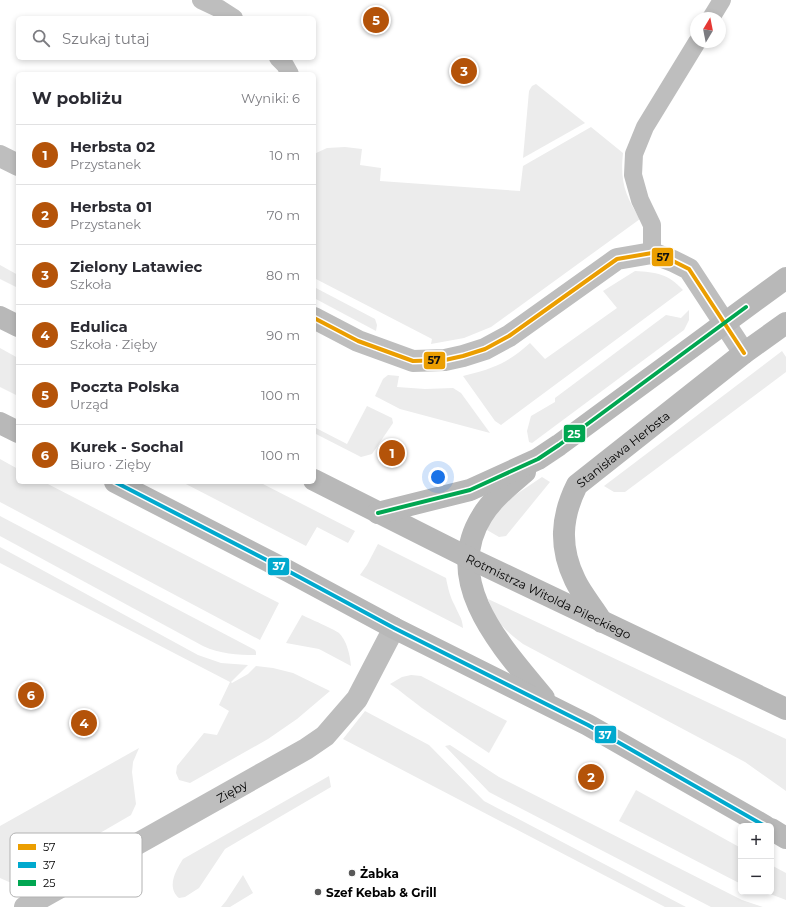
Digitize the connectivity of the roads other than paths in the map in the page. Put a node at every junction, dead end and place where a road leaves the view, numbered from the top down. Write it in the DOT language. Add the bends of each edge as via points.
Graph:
graph roads {
  1 [pos="201,0"];
  2 [pos="722,0"];
  3 [pos="715,12"];
  4 [pos="231,16"];
  5 [pos="692,48"];
  6 [pos="280,60"];
  7 [pos="289,72"];
  8 [pos="0,156"];
  9 [pos="16,164"];
  10 [pos="652,253"];
  11 [pos="786,278"];
  12 [pos="0,317"];
  13 [pos="316,319"];
  14 [pos="724,323"];
  15 [pos="786,323"];
  16 [pos="16,325"];
  17 [pos="744,353"];
  18 [pos="0,423"];
  19 [pos="16,431"];
  20 [pos="538,459"];
  21 [pos="316,481"];
  22 [pos="119,484"];
  23 [pos="378,513"];
  24 [pos="468,557"];
  25 [pos="602,622"];
  26 [pos="394,628"];
  27 [pos="550,705"];
  28 [pos="786,709"];
  29 [pos="760,823"];
  30 [pos="774,831"];
  31 [pos="786,838"];
  32 [pos="142,841"];
  33 [pos="43,897"];
  34 [pos="25,907"];
  1 -- 4 [label="lane"];
  2 -- 3 [label="lane"];
  5 -- 10 [label="lane" via="645,127 634,154 633,175 640,200 652,225"];
  6 -- 7 [label="lane"];
  8 -- 9 [label="street"];
  10 -- 13 [label="street" via="617,259 509,336 485,349 445,360 413,361 358,341"];
  10 -- 14 [label="street" via="689,269"];
  11 -- 14 [label="main road"];
  12 -- 16 [label="main road"];
  14 -- 17 [label="street"];
  14 -- 20 [label="main road"];
  15 -- 17 [label="main road, Stanisława Herbsta"];
  17 -- 25 [label="main road, Stanisława Herbsta" via="577,485 569,501 565,518 566,552 576,582"];
  18 -- 19 [label="main road"];
  20 -- 23 [label="main road" via="470,490"];
  20 -- 24 [label="main road" via="482,516 472,537"];
  21 -- 23 [label="main road, Rotmistrza Witolda Pileckiego"];
  22 -- 26 [label="main road" via="288,570"];
  23 -- 24 [label="main road, Rotmistrza Witolda Pileckiego"];
  24 -- 25 [label="main road, Rotmistrza Witolda Pileckiego"];
  24 -- 27 [label="main road" via="469,582 487,622"];
  25 -- 28 [label="main road, Rotmistrza Witolda Pileckiego"];
  26 -- 27 [label="main road"];
  26 -- 32 [label="street, Zięby" via="357,699 325,736"];
  27 -- 29 [label="main road"];
  30 -- 31 [label="main road"];
  33 -- 34 [label="street, Zięby"];
}
